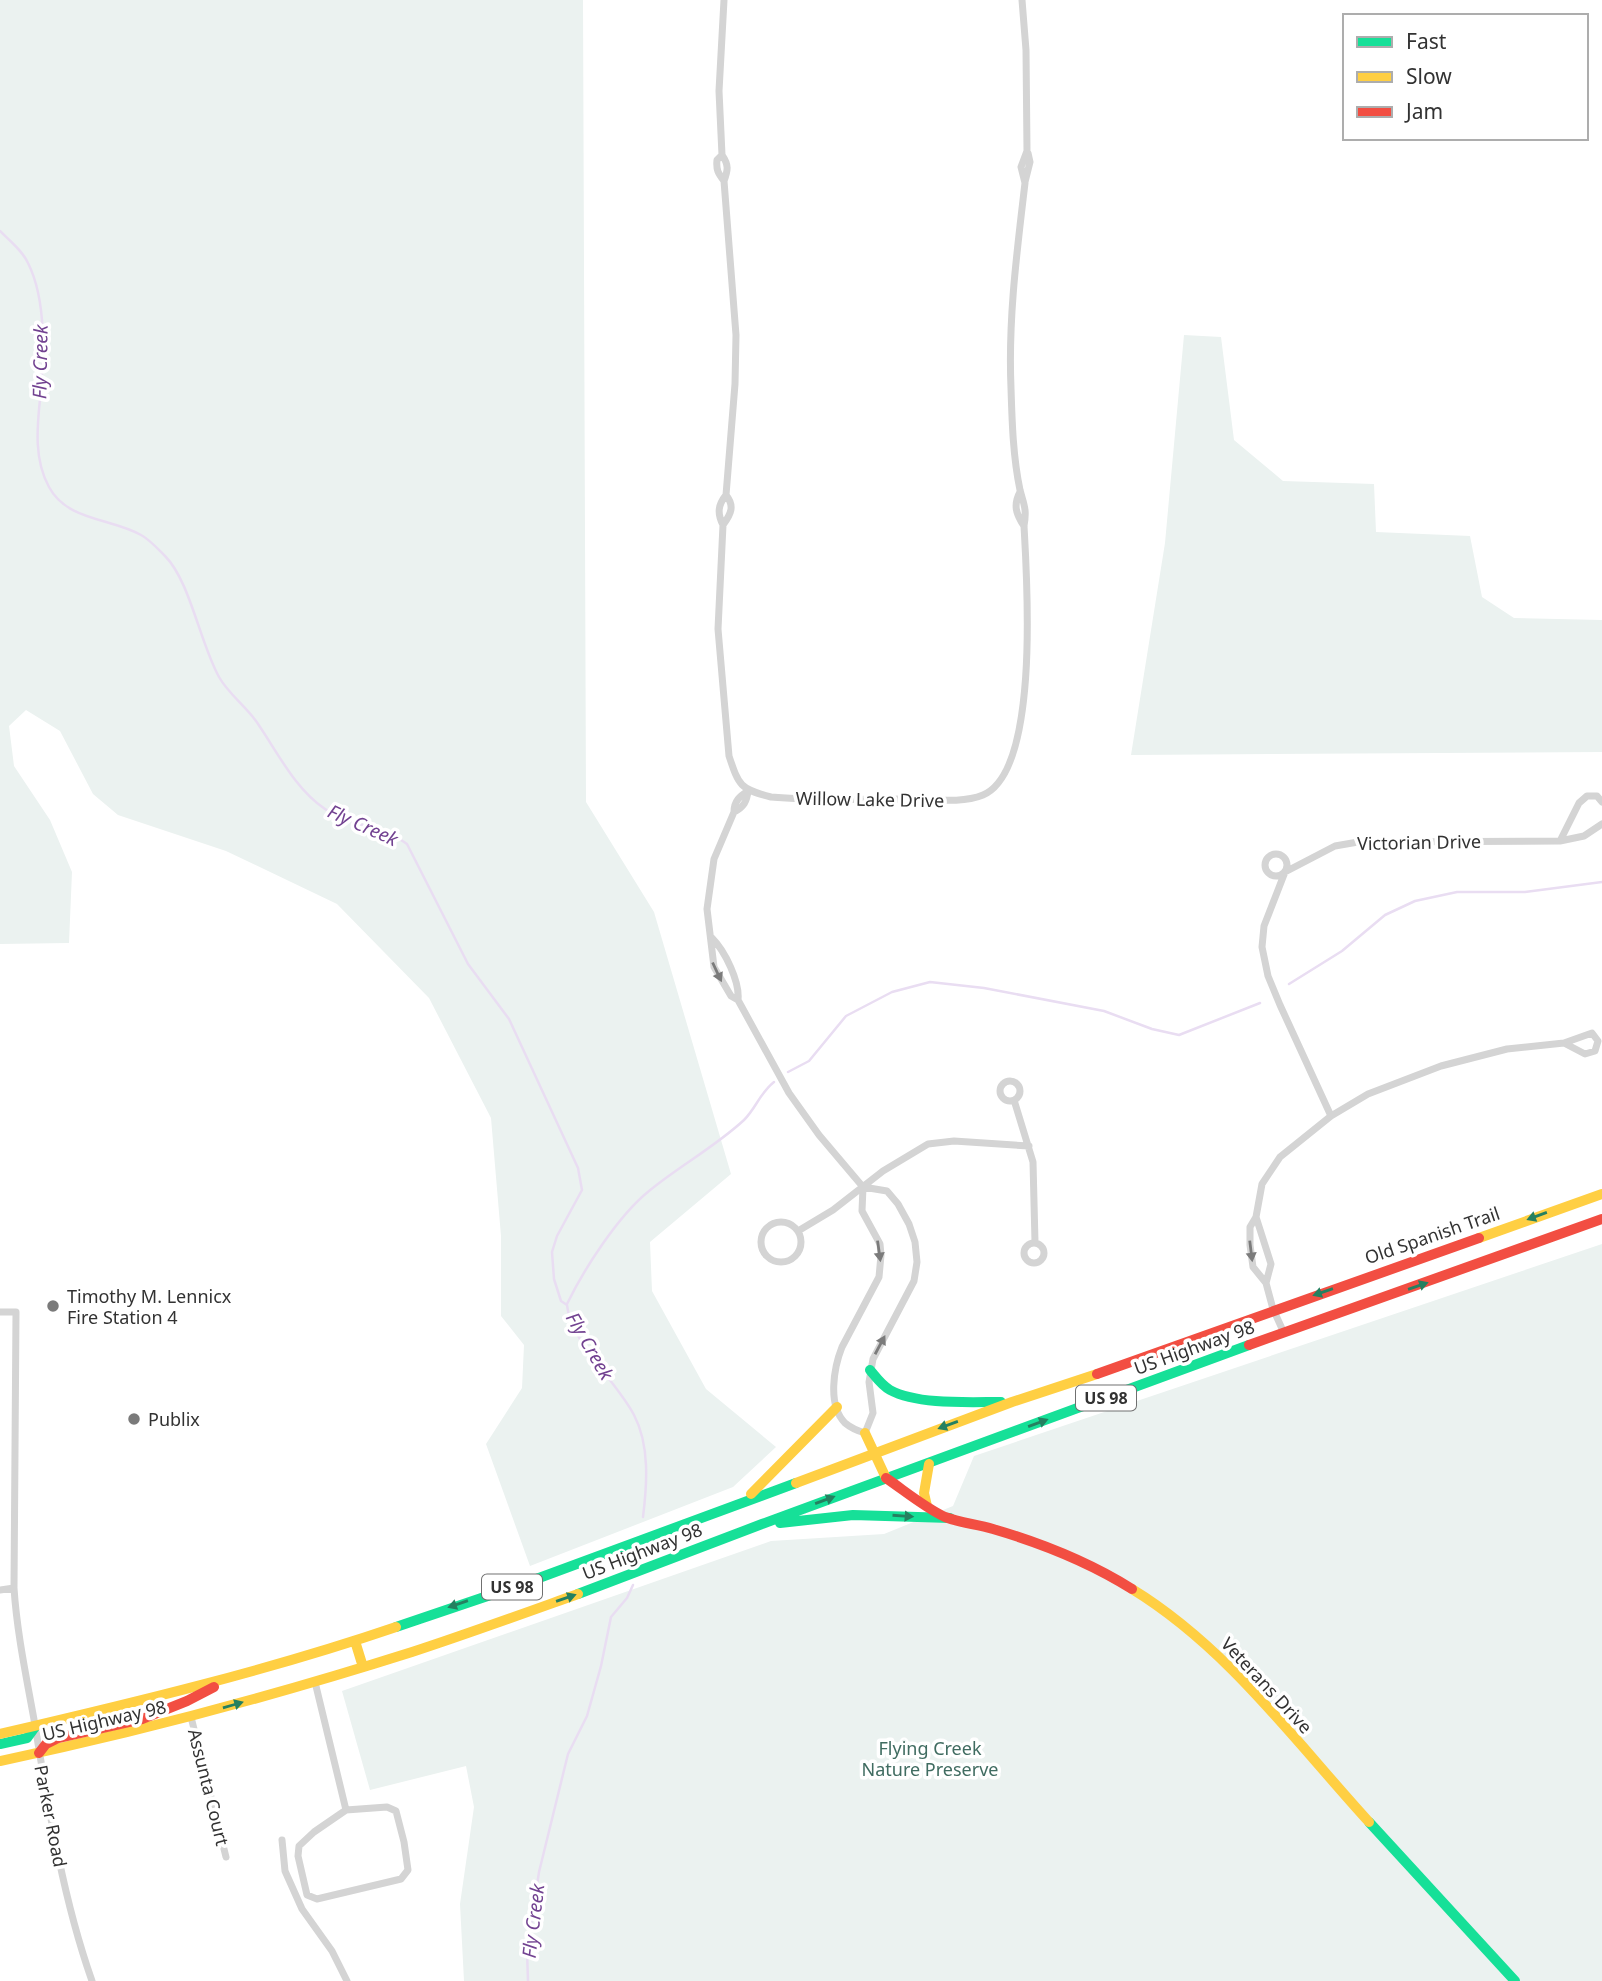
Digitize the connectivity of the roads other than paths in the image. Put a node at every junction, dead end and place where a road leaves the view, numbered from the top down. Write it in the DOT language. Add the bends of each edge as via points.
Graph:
graph roads {
  1 [pos="724,0"];
  2 [pos="1022,0"];
  3 [pos="726,495"];
  4 [pos="723,525"];
  5 [pos="748,791"];
  6 [pos="1602,802"];
  7 [pos="1602,824"];
  8 [pos="1560,841"];
  9 [pos="712,938"];
  10 [pos="738,1000"];
  11 [pos="1564,1043"];
  12 [pos="1014,1100"];
  13 [pos="1331,1116"];
  14 [pos="1029,1146"];
  15 [pos="863,1187"];
  16 [pos="1602,1194"];
  17 [pos="1256,1217"];
  18 [pos="1602,1220"];
  19 [pos="798,1231"];
  20 [pos="1035,1242"];
  21 [pos="1266,1283"];
  22 [pos="1273,1309"];
  23 [pos="0,1312"];
  24 [pos="1284,1333"];
  25 [pos="870,1370"];
  26 [pos="1012,1402"];
  27 [pos="837,1406"];
  28 [pos="865,1433"];
  29 [pos="872,1452"];
  30 [pos="929,1464"];
  31 [pos="886,1478"];
  32 [pos="746,1499"];
  33 [pos="927,1506"];
  34 [pos="950,1518"];
  35 [pos="762,1524"];
  36 [pos="14,1588"];
  37 [pos="0,1590"];
  38 [pos="355,1641"];
  39 [pos="362,1667"];
  40 [pos="240,1674"];
  41 [pos="315,1682"];
  42 [pos="191,1717"];
  43 [pos="35,1727"];
  44 [pos="0,1734"];
  45 [pos="0,1744"];
  46 [pos="39,1754"];
  47 [pos="0,1760"];
  48 [pos="346,1810"];
  49 [pos="282,1840"];
  50 [pos="226,1857"];
  51 [pos="92,1981"];
  52 [pos="347,1981"];
  53 [pos="1515,1981"];
  1 -- 3 [label="street" via="719,91 722,155 728,169 724,181 736,335"];
  2 -- 5 [label="street, Willow Lake Drive" via="1027,151 1021,167 1025,183 1010,342 1020,492 1015,507 1024,526 1028,634 1012,761 1002,780 985,794 951,800 782,798"];
  3 -- 4 [label="street" via="718,509"];
  3 -- 4 [label="street" via="732,505"];
  4 -- 5 [label="street" via="718,629 721,678 729,756 735,775"];
  5 -- 9 [label="street" via="734,805 714,859 707,909"];
  6 -- 8 [label="street" via="1597,796 1587,796"];
  7 -- 8 [label="street, Victorian Drive" via="1584,836"];
  8 -- 13 [label="street, Victorian Drive" via="1358,842 1335,846 1284,872 1264,926 1262,947 1268,976"];
  9 -- 10 [label="street" via="739,990"];
  9 -- 10 [label="street, one-way" via="713,967"];
  10 -- 15 [label="street" via="789,1093"];
  11 -- 13 [label="street" via="1507,1049 1441,1066 1368,1094"];
  12 -- 14 [label="street"];
  13 -- 17 [label="street" via="1280,1157 1262,1184"];
  14 -- 15 [label="street" via="954,1141 928,1144"];
  14 -- 20 [label="street"];
  15 -- 19 [label="street"];
  25 -- 15 [label="street, one-way" via="914,1281 917,1262 915,1242 898,1205 887,1191"];
  15 -- 27 [label="street, one-way" via="862,1211 880,1244 881,1265 837,1359"];
  16 -- 22 [label="main road, Old Spanish Trail / US 98, one-way"];
  17 -- 21 [label="street" via="1271,1264"];
  17 -- 21 [label="street, one-way" via="1250,1227 1251,1255 1256,1272"];
  24 -- 18 [label="main road, US 98, one-way"];
  19 -- 19 [label="street" via="781,1222 768,1226 761,1237 766,1256 778,1262 791,1259 801,1243"];
  21 -- 22 [label="street"];
  22 -- 24 [label="street"];
  22 -- 26 [label="main road, US Highway 98 / US 98"];
  23 -- 36 [label="street, Parker Road" via="16,1312"];
  30 -- 24 [label="main road, US Highway 98 / US 98, one-way"];
  25 -- 26 [label="main road" via="892,1392"];
  25 -- 28 [label="street" via="873,1413"];
  26 -- 29 [label="main road, US Highway 98 / US 98, one-way"];
  27 -- 28 [label="street" via="847,1425"];
  27 -- 32 [label="main road"];
  28 -- 29 [label="main road"];
  29 -- 31 [label="main road"];
  29 -- 32 [label="main road, US Highway 98 / US 98"];
  30 -- 31 [label="main road, US Highway 98 / US 98"];
  30 -- 33 [label="main road" via="924,1493"];
  31 -- 33 [label="main road, Veterans Drive"];
  35 -- 31 [label="main road, US Highway 98 / US 98, one-way"];
  32 -- 38 [label="main road, US Highway 98 / US 98, one-way" via="520,1585"];
  33 -- 34 [label="main road, Veterans Drive"];
  35 -- 34 [label="main road, one-way" via="853,1515"];
  34 -- 53 [label="main road, Veterans Drive" via="1041,1544 1093,1566 1182,1625 1257,1697"];
  39 -- 35 [label="main road, US Highway 98 / US 98, one-way" via="633,1575"];
  36 -- 37 [label="street"];
  36 -- 43 [label="street, Parker Road"];
  38 -- 39 [label="main road"];
  38 -- 40 [label="main road, US Highway 98 / US 98"];
  39 -- 41 [label="main road, US Highway 98 / US 98"];
  40 -- 43 [label="main road, US Highway 98 / US 98"];
  40 -- 46 [label="main road" via="142,1719 58,1738"];
  42 -- 41 [label="main road, US Highway 98 / US 98, one-way"];
  41 -- 48 [label="street"];
  42 -- 46 [label="main road, US Highway 98 / US 98"];
  42 -- 50 [label="street, Assunta Court"];
  43 -- 44 [label="main road, US Highway 98 / US 98"];
  43 -- 45 [label="main road" via="27,1738"];
  43 -- 46 [label="street, Parker Road"];
  46 -- 47 [label="main road, US Highway 98 / US 98"];
  46 -- 51 [label="street, Parker Road" via="64,1877"];
  48 -- 48 [label="street" via="387,1807 396,1811 408,1870 401,1879 317,1899 307,1895 299,1846"];
  49 -- 52 [label="street" via="285,1871 302,1909"];
}
